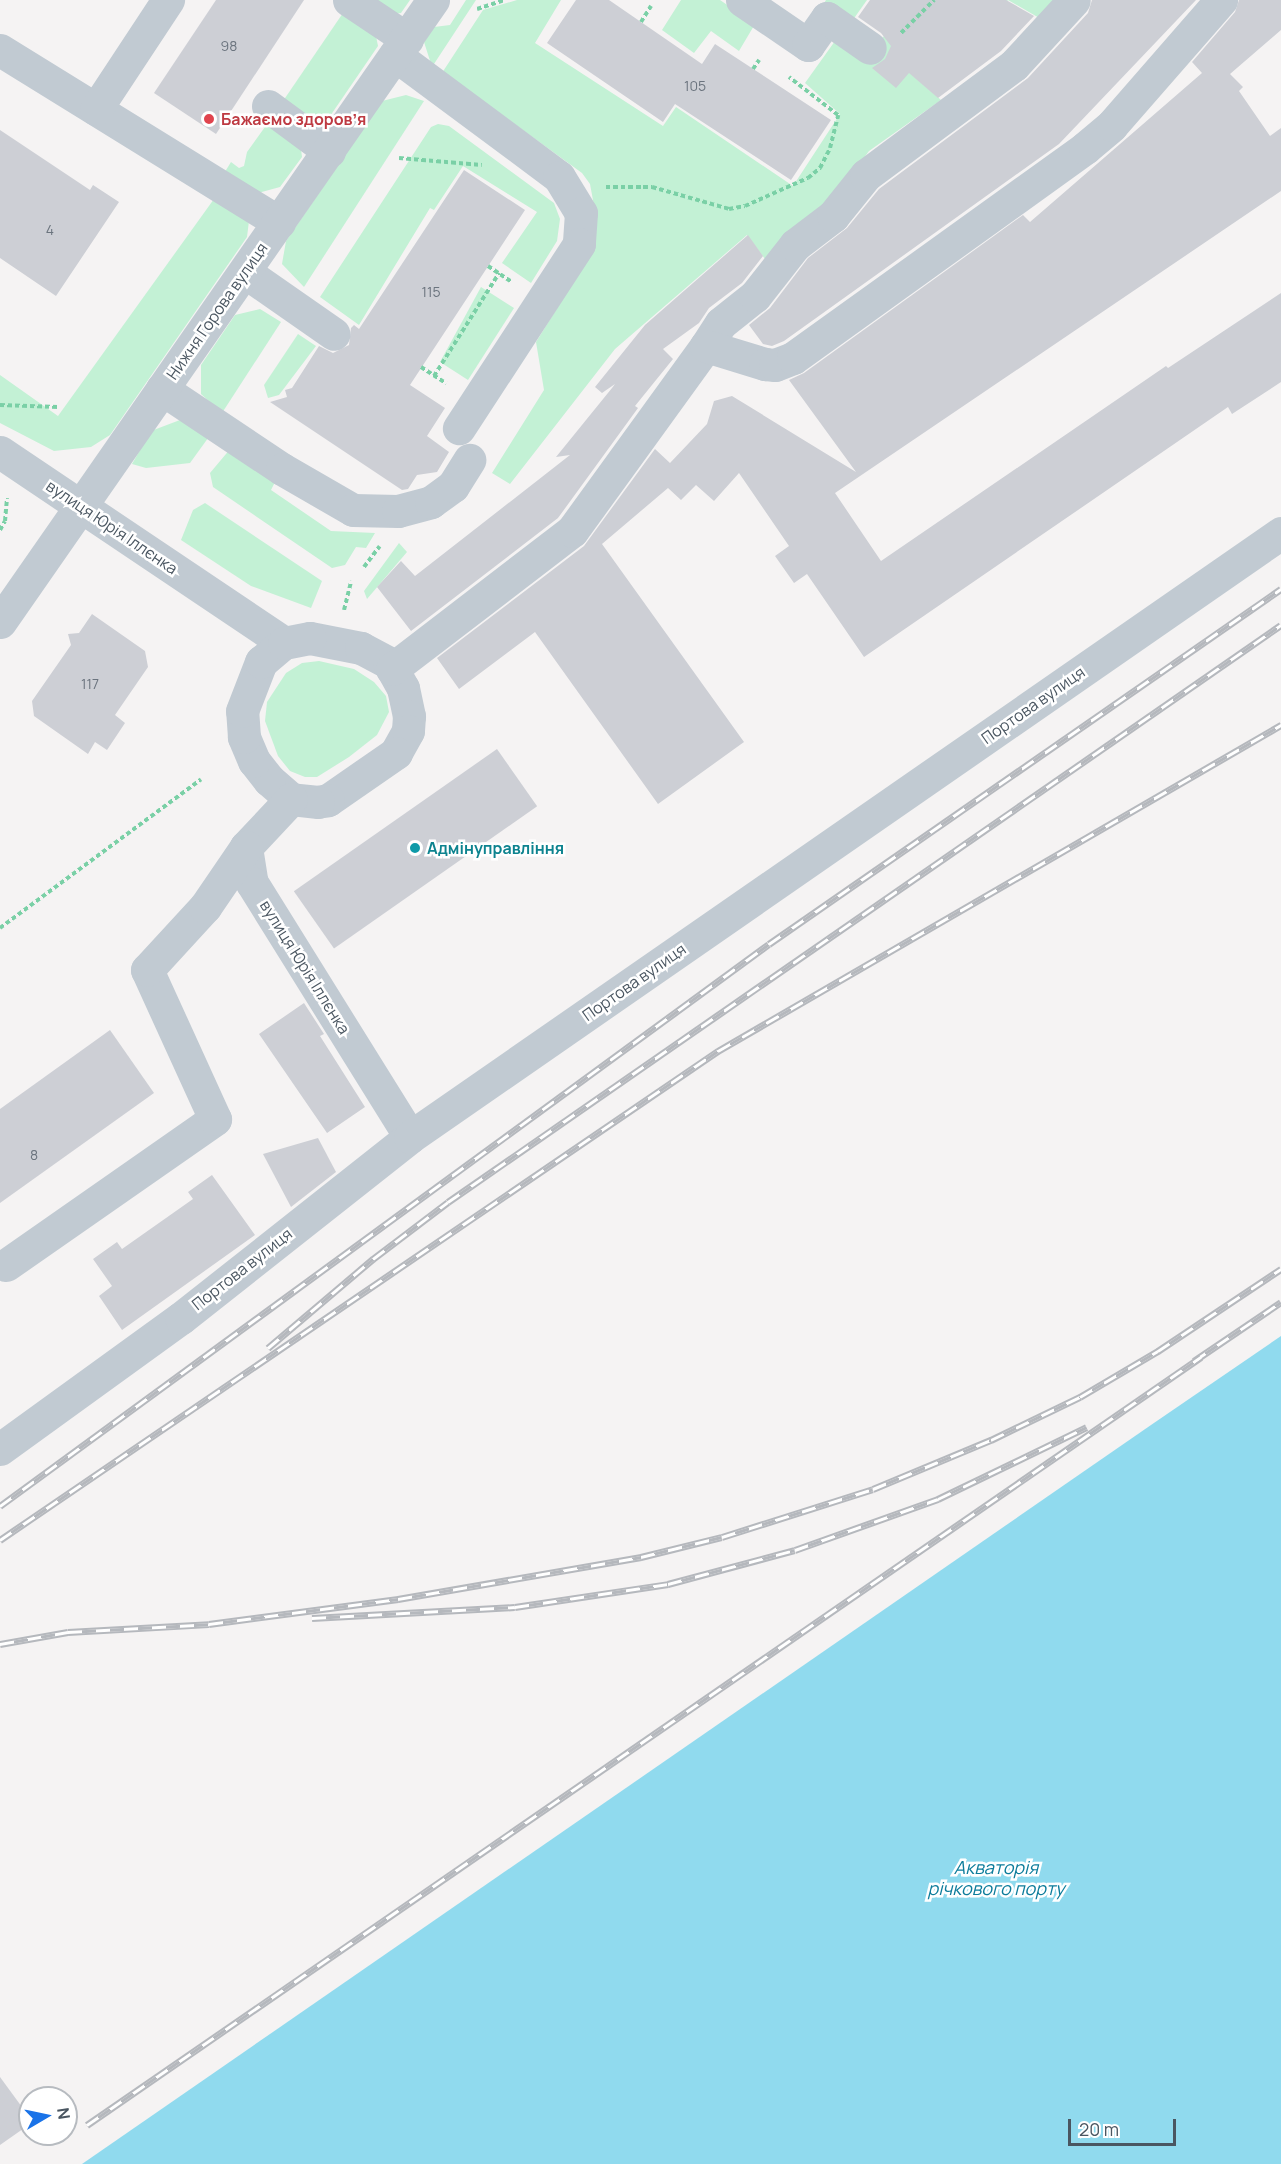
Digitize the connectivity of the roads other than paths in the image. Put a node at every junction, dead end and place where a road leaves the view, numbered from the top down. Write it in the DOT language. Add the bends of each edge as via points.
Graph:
graph roads {
  1 [pos="168,0"];
  2 [pos="349,0"];
  3 [pos="434,0"];
  4 [pos="742,0"];
  5 [pos="1074,0"];
  6 [pos="1221,0"];
  7 [pos="401,47"];
  8 [pos="870,48"];
  9 [pos="0,50"];
  10 [pos="268,106"];
  11 [pos="96,109"];
  12 [pos="329,151"];
  13 [pos="279,222"];
  14 [pos="245,272"];
  15 [pos="334,334"];
  16 [pos="706,346"];
  17 [pos="162,389"];
  18 [pos="459,428"];
  19 [pos="0,452"];
  20 [pos="470,460"];
  21 [pos="79,505"];
  22 [pos="1281,533"];
  23 [pos="0,622"];
  24 [pos="284,643"];
  25 [pos="392,669"];
  26 [pos="291,800"];
  27 [pos="246,847"];
  28 [pos="410,1137"];
  29 [pos="2,1264"];
  30 [pos="0,1449"];
  1 -- 11 [label="street"];
  2 -- 7 [label="street"];
  3 -- 7 [label="street, Нижня Горова вулиця"];
  4 -- 8 [label="street" via="808,45 827,18"];
  5 -- 16 [label="street" via="1014,65 866,175 833,216 795,246 755,296 721,323"];
  6 -- 16 [label="street" via="1168,57 1136,99 1094,140 793,358 775,366"];
  7 -- 12 [label="street, Нижня Горова вулиця"];
  7 -- 18 [label="street" via="559,177 578,207 583,229 579,244"];
  9 -- 11 [label="street"];
  10 -- 12 [label="street"];
  11 -- 13 [label="street"];
  12 -- 13 [label="street, Нижня Горова вулиця"];
  13 -- 14 [label="street, Нижня Горова вулиця"];
  14 -- 15 [label="street"];
  14 -- 17 [label="street, Нижня Горова вулиця"];
  16 -- 25 [label="street" via="572,531"];
  17 -- 20 [label="street" via="282,469 353,510 398,511 431,502 453,486"];
  17 -- 21 [label="street, Нижня Горова вулиця"];
  19 -- 21 [label="street, вулиця Юрія Іллєнка"];
  21 -- 23 [label="street, Нижня Горова вулиця"];
  21 -- 24 [label="street, вулиця Юрія Іллєнка"];
  22 -- 28 [label="street, Портова вулиця"];
  24 -- 25 [label="street" via="310,638 337,641 361,648 389,663"];
  24 -- 26 [label="street" via="261,662 242,711 244,737 254,761"];
  25 -- 26 [label="street" via="403,688 409,716 408,731 400,747 328,800"];
  26 -- 27 [label="street"];
  27 -- 28 [label="street, вулиця Юрія Іллєнка" via="252,883"];
  27 -- 29 [label="street" via="205,907 147,970 215,1119"];
  28 -- 30 [label="street, Портова вулиця" via="181,1318"];
}
